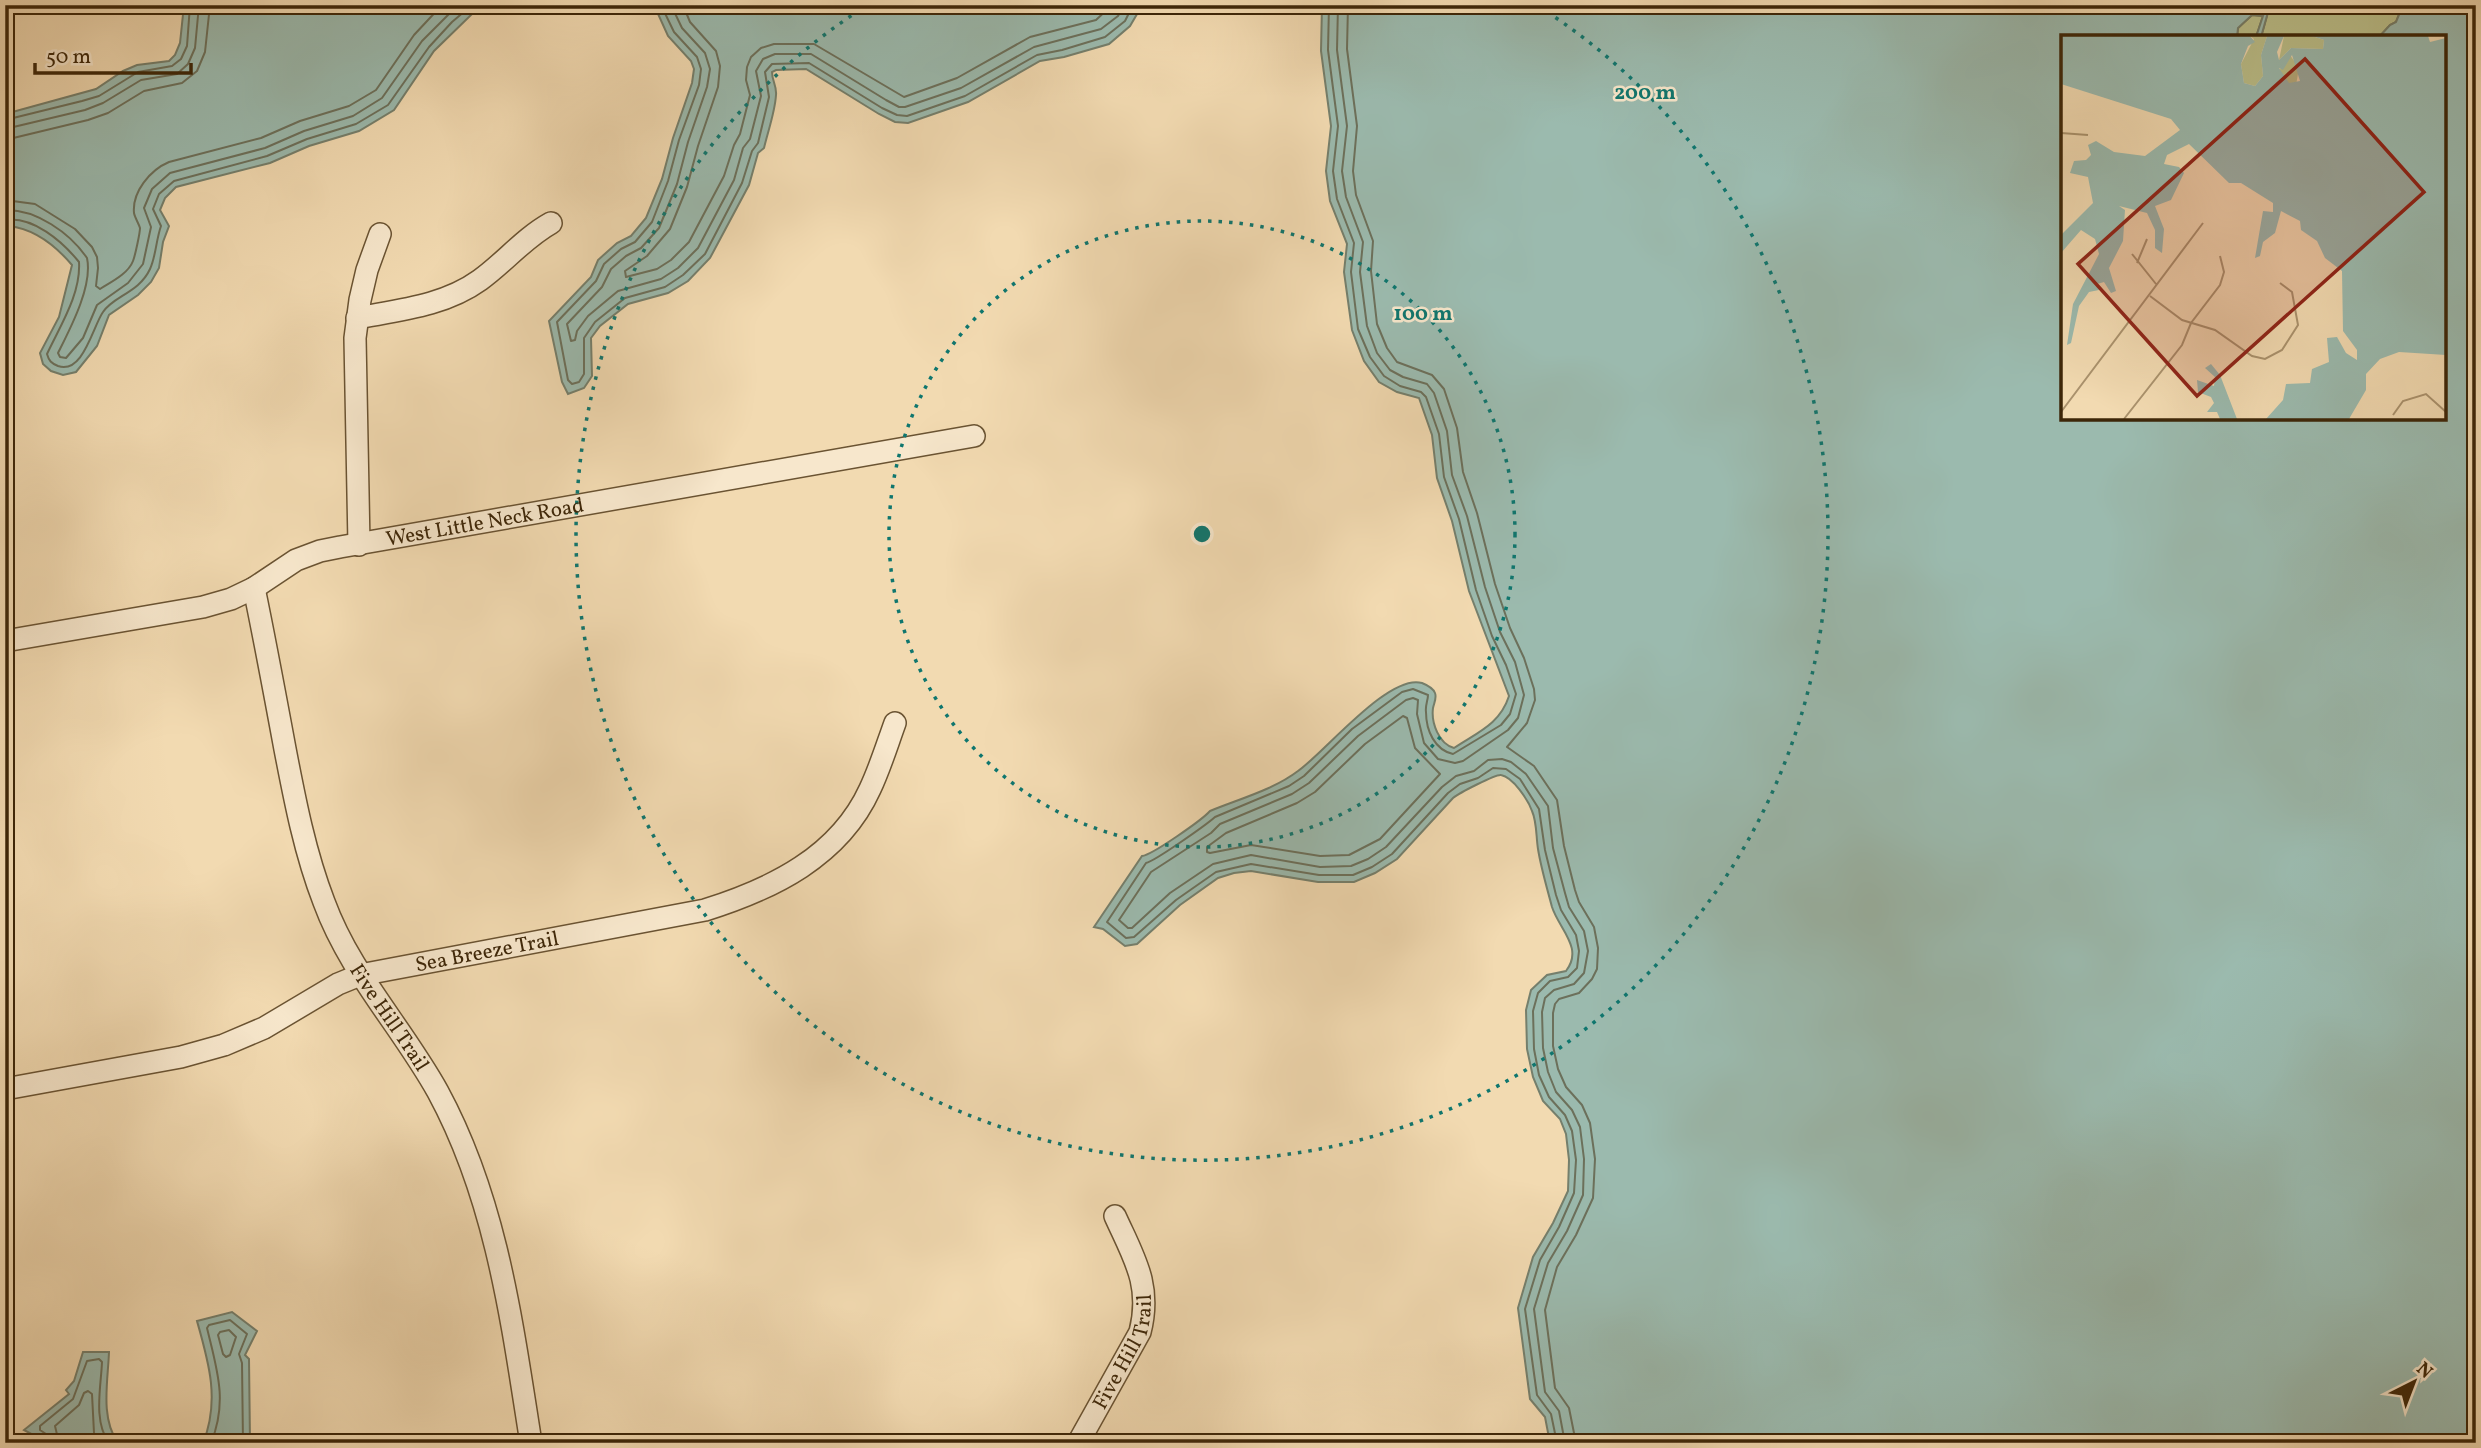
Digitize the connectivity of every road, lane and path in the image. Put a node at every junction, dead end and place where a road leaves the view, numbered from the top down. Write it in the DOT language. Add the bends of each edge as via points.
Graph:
graph roads {
  1 [pos="551,223"];
  2 [pos="380,234"];
  3 [pos="357,318"];
  4 [pos="974,436"];
  5 [pos="359,545"];
  6 [pos="254,588"];
  7 [pos="5,641"];
  8 [pos="895,723"];
  9 [pos="360,975"];
  10 [pos="5,1089"];
  11 [pos="1115,1216"];
  12 [pos="531,1443"];
  13 [pos="1078,1443"];
  1 -- 3 [label="street" via="477,282 450,296"];
  2 -- 3 [label="street"];
  3 -- 5 [label="street"];
  4 -- 5 [label="street, West Little Neck Road"];
  5 -- 6 [label="street, West Little Neck Road" via="320,551"];
  6 -- 7 [label="street, West Little Neck Road" via="203,607"];
  6 -- 9 [label="street, Five Hill Trail" via="309,859 324,904"];
  8 -- 9 [label="street, Sea Breeze Trail" via="869,791 853,818 808,864 775,883 705,910"];
  9 -- 10 [label="street, Sea Breeze Trail" via="224,1045"];
  9 -- 12 [label="street, Five Hill Trail" via="437,1091 483,1196 502,1274"];
  11 -- 13 [label="street, Five Hill Trail" via="1140,1273 1144,1312 1140,1332"];
}
